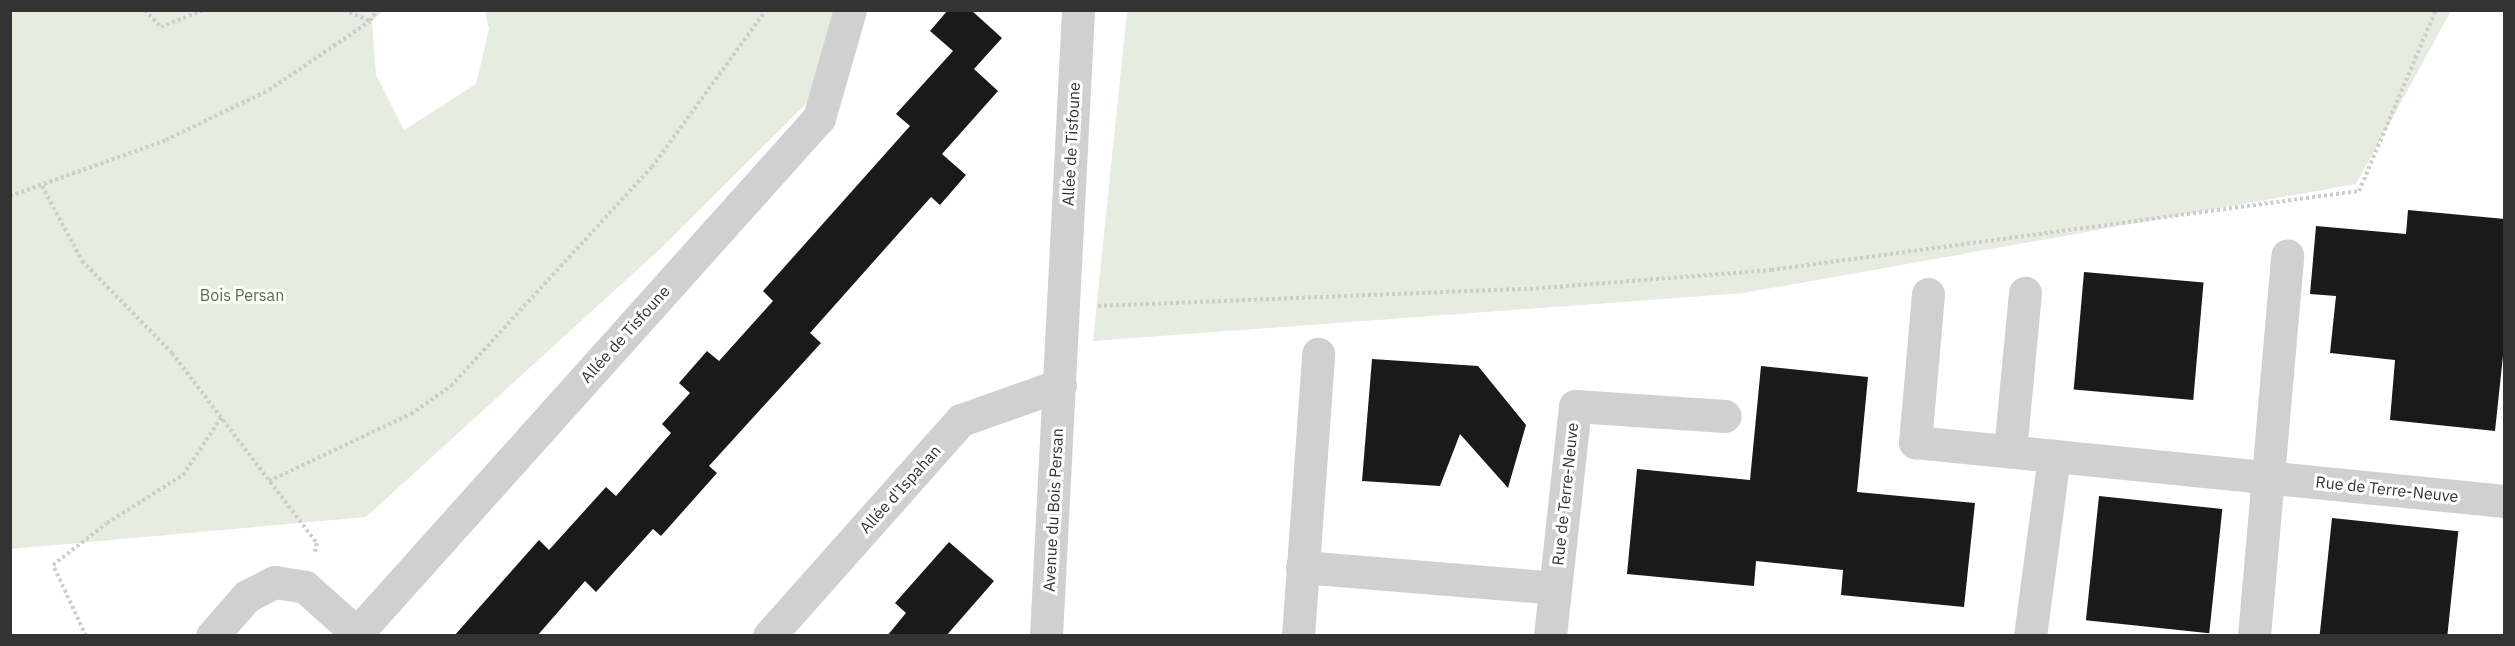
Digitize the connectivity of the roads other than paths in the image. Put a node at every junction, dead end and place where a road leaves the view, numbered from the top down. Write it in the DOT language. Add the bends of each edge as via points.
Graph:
graph roads {
  1 [pos="850,10"];
  2 [pos="1078,10"];
  3 [pos="2287,255"];
  4 [pos="2025,293"];
  5 [pos="1928,294"];
  6 [pos="1318,354"];
  7 [pos="1060,385"];
  8 [pos="1725,416"];
  9 [pos="2010,451"];
  10 [pos="2054,456"];
  11 [pos="2269,477"];
  12 [pos="2505,501"];
  13 [pos="1302,567"];
  14 [pos="1555,588"];
  15 [pos="358,634"];
  16 [pos="212,636"];
  17 [pos="770,636"];
  18 [pos="1047,636"];
  19 [pos="1298,636"];
  20 [pos="1550,636"];
  21 [pos="2030,636"];
  22 [pos="2254,636"];
  1 -- 15 [label="street, Allée de Tisfoune" via="819,118"];
  2 -- 7 [label="street, Allée de Tisfoune"];
  3 -- 11 [label="street"];
  4 -- 9 [label="street"];
  5 -- 9 [label="street, Rue de Terre-Neuve" via="1915,442"];
  6 -- 13 [label="street"];
  7 -- 17 [label="street, Allée d'Ispahan" via="961,420"];
  7 -- 18 [label="street, Avenue du Bois Persan"];
  8 -- 14 [label="street, Rue de Terre-Neuve" via="1575,406"];
  9 -- 10 [label="street, Rue de Terre-Neuve"];
  10 -- 11 [label="street, Rue de Terre-Neuve"];
  10 -- 21 [label="street"];
  11 -- 12 [label="street, Rue de Terre-Neuve"];
  11 -- 22 [label="street"];
  13 -- 14 [label="street, Rue de Terre-Neuve"];
  13 -- 19 [label="street"];
  14 -- 20 [label="street, Rue de Terre-Neuve"];
  15 -- 16 [label="street" via="305,587 275,582 247,596"];
}
